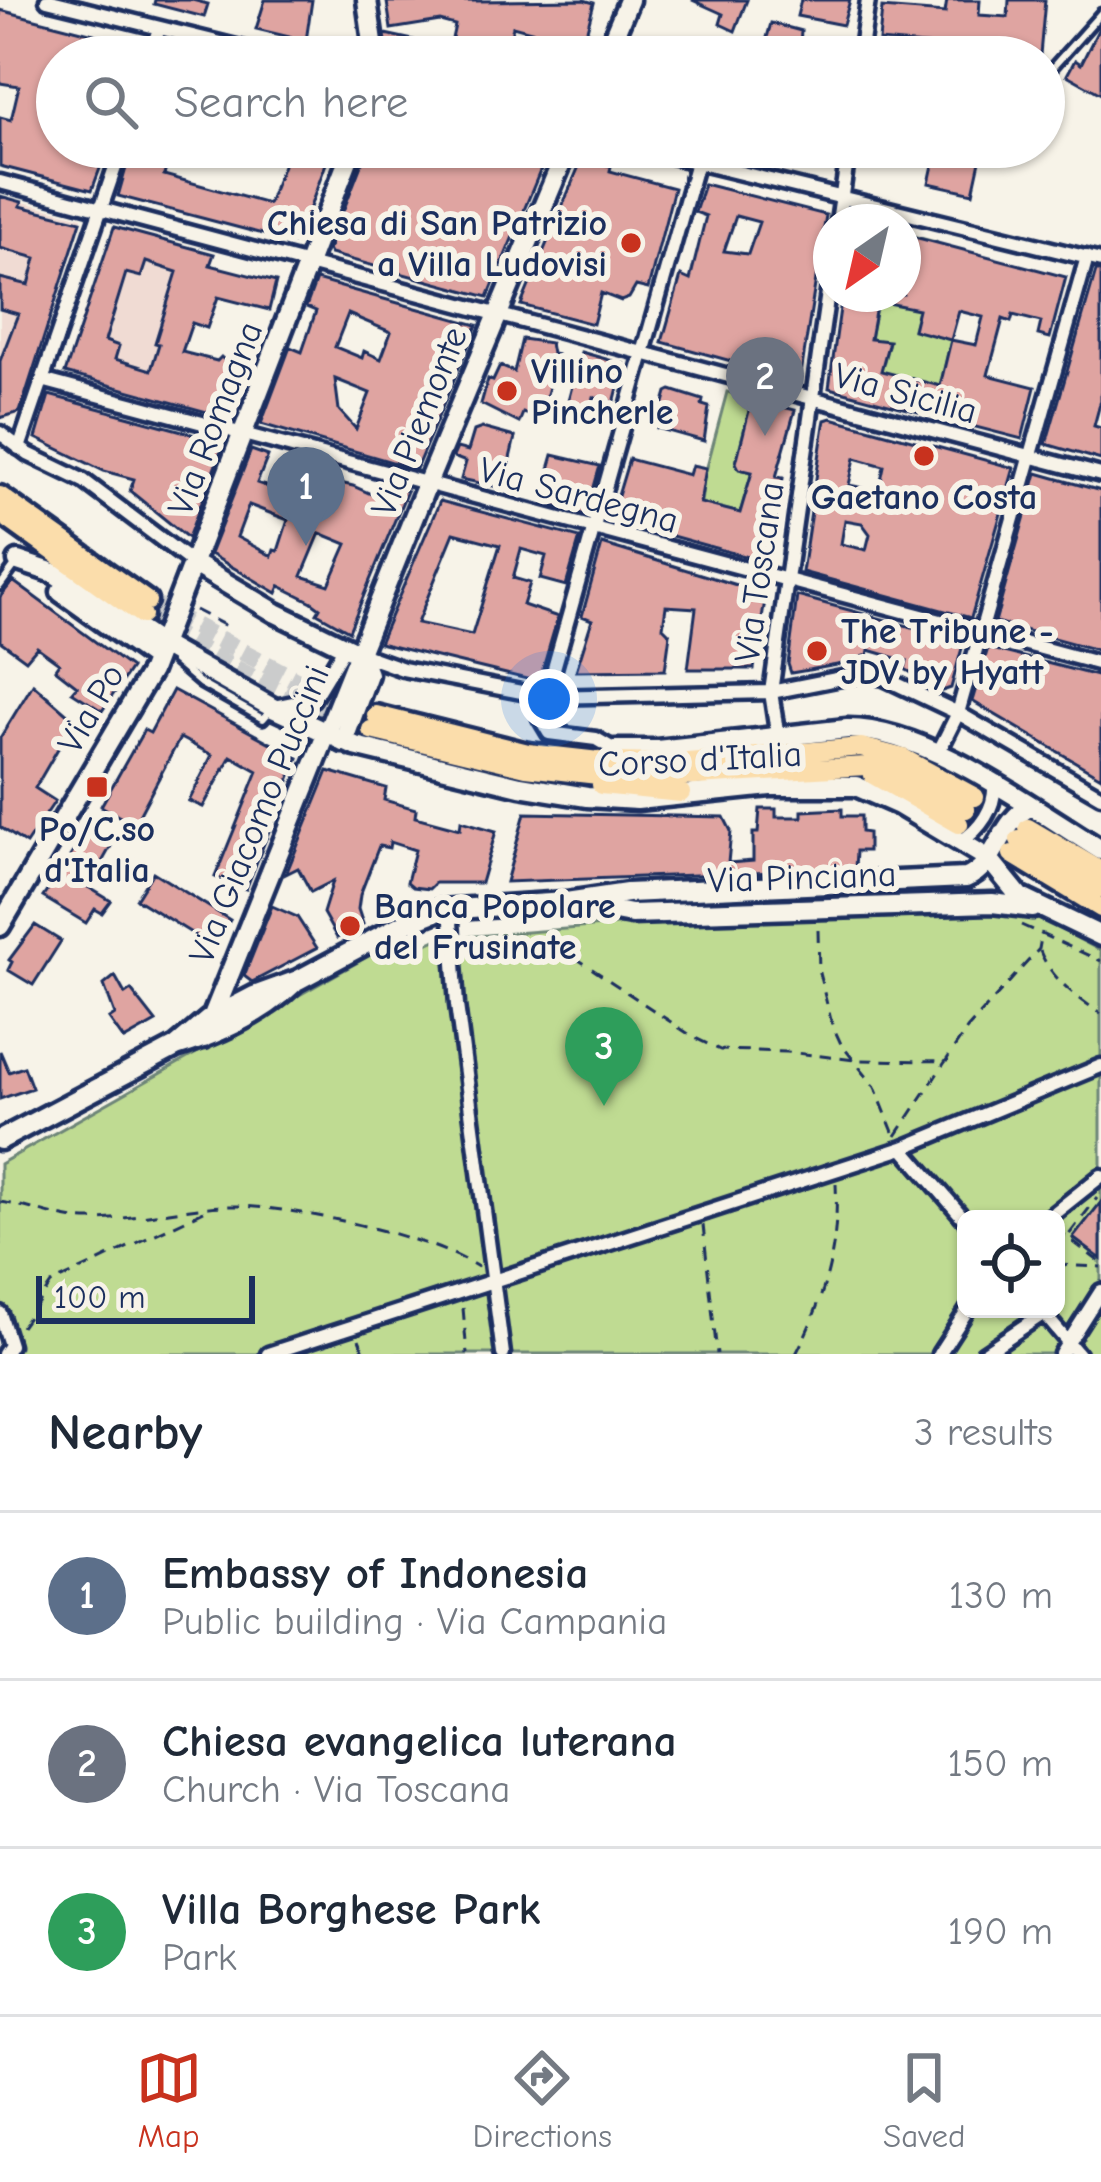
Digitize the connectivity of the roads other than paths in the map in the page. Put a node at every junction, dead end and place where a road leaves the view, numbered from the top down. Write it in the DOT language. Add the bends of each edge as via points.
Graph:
graph roads {
  1 [pos="367,0"];
  2 [pos="629,0"];
  3 [pos="868,0"];
  4 [pos="53,1"];
  5 [pos="1101,13"];
  6 [pos="159,28"];
  7 [pos="157,36"];
  8 [pos="192,36"];
  9 [pos="372,36"];
  10 [pos="614,36"];
  11 [pos="864,36"];
  12 [pos="1065,53"];
  13 [pos="115,168"];
  14 [pos="345,168"];
  15 [pos="559,168"];
  16 [pos="695,168"];
  17 [pos="721,168"];
  18 [pos="846,168"];
  19 [pos="0,182"];
  20 [pos="842,198"];
  21 [pos="841,204"];
  22 [pos="102,209"];
  23 [pos="1094,259"];
  24 [pos="308,264"];
  25 [pos="825,312"];
  26 [pos="498,315"];
  27 [pos="645,354"];
  28 [pos="42,380"];
  29 [pos="813,398"];
  30 [pos="0,433"];
  31 [pos="244,434"];
  32 [pos="19,448"];
  33 [pos="1030,456"];
  34 [pos="1101,475"];
  35 [pos="427,484"];
  36 [pos="0,496"];
  37 [pos="0,518"];
  38 [pos="595,529"];
  39 [pos="0,547"];
  40 [pos="18,561"];
  41 [pos="194,564"];
  42 [pos="785,581"];
  43 [pos="0,586"];
  44 [pos="980,633"];
  45 [pos="158,651"];
  46 [pos="352,651"];
  47 [pos="1101,664"];
  48 [pos="771,692"];
  49 [pos="547,697"];
  50 [pos="273,708"];
  51 [pos="958,713"];
  52 [pos="778,738"];
  53 [pos="335,739"];
  54 [pos="473,741"];
  55 [pos="615,749"];
  56 [pos="657,750"];
  57 [pos="937,755"];
  58 [pos="737,758"];
  59 [pos="526,766"];
  60 [pos="994,784"];
  61 [pos="681,793"];
  62 [pos="1101,796"];
  63 [pos="1030,807"];
  64 [pos="965,818"];
  65 [pos="1020,841"];
  66 [pos="1101,850"];
  67 [pos="989,859"];
  68 [pos="1101,871"];
  69 [pos="1101,887"];
  70 [pos="566,902"];
  71 [pos="450,908"];
  72 [pos="1101,908"];
  73 [pos="1041,909"];
  74 [pos="0,926"];
  75 [pos="1101,937"];
  76 [pos="206,1029"];
  77 [pos="1101,1066"];
  78 [pos="0,1140"];
  79 [pos="903,1148"];
  80 [pos="1101,1176"];
  81 [pos="1058,1210"];
  82 [pos="957,1211"];
  83 [pos="494,1282"];
  84 [pos="1101,1291"];
  85 [pos="0,1313"];
  86 [pos="962,1318"];
  87 [pos="1032,1318"];
  88 [pos="1047,1318"];
  89 [pos="4,1350"];
  90 [pos="1069,1350"];
  91 [pos="268,1354"];
  92 [pos="503,1354"];
  93 [pos="939,1354"];
  94 [pos="982,1354"];
  1 -- 9 [label="street"];
  2 -- 10 [label="street"];
  3 -- 11 [label="street"];
  4 -- 6 [label="street"];
  5 -- 12 [label="lane"];
  6 -- 7 [label="street"];
  6 -- 8 [label="street"];
  13 -- 22 [label="street"];
  14 -- 24 [label="street, Via Romagna"];
  15 -- 26 [label="street, Via Piemonte"];
  16 -- 27 [label="street"];
  17 -- 20 [label="street"];
  18 -- 20 [label="street"];
  19 -- 22 [label="street, Via Sicilia"];
  20 -- 21 [label="street"];
  20 -- 23 [label="street"];
  22 -- 24 [label="street, Via Sicilia"];
  22 -- 28 [label="street"];
  23 -- 33 [label="street"];
  24 -- 26 [label="street, Via Sicilia"];
  24 -- 31 [label="street, Via Romagna"];
  25 -- 29 [label="street, Via Toscana"];
  26 -- 27 [label="street, Via Sicilia"];
  26 -- 35 [label="street, Via Piemonte"];
  27 -- 29 [label="street, Via Sicilia"];
  27 -- 38 [label="street"];
  28 -- 31 [label="street, Via Sardegna"];
  28 -- 32 [label="street"];
  29 -- 33 [label="street, Via Sicilia"];
  29 -- 42 [label="street, Via Toscana"];
  30 -- 32 [label="street"];
  31 -- 35 [label="street, Via Sardegna"];
  31 -- 41 [label="street, Via Romagna"];
  32 -- 41 [label="street" via="84,481"];
  33 -- 34 [label="street, Via Sicilia"];
  33 -- 44 [label="street"];
  35 -- 38 [label="street, Via Sardegna"];
  35 -- 46 [label="street, Via Piemonte"];
  36 -- 37 [label="main road" via="144,608"];
  38 -- 42 [label="street, Via Sardegna"];
  38 -- 49 [label="street"];
  39 -- 40 [label="street, Corso d'Italia"];
  40 -- 43 [label="lane"];
  40 -- 45 [label="street, Corso d'Italia"];
  41 -- 45 [label="street, Via Romagna"];
  41 -- 46 [label="street"];
  42 -- 44 [label="street, Via Sardegna"];
  42 -- 48 [label="street, Via Toscana"];
  44 -- 47 [label="street, Via Sardegna"];
  44 -- 51 [label="street"];
  45 -- 50 [label="street, Corso d'Italia"];
  45 -- 74 [label="street, Via Po"];
  46 -- 49 [label="street"];
  46 -- 50 [label="street" via="313,699"];
  46 -- 53 [label="street, Via Giacomo Puccini"];
  48 -- 49 [label="street"];
  48 -- 51 [label="street" via="862,674"];
  48 -- 52 [label="street, Via Toscana"];
  49 -- 55 [label="street" via="540,720 547,731"];
  50 -- 53 [label="street, Corso d'Italia"];
  51 -- 57 [label="street"];
  51 -- 62 [label="street"];
  52 -- 56 [label="street, Corso d'Italia"];
  52 -- 57 [label="street, Corso d'Italia" via="867,729"];
  53 -- 61 [label="street, Corso d'Italia" via="565,794 637,800"];
  53 -- 76 [label="street, Via Giacomo Puccini"];
  54 -- 55 [label="main road"];
  54 -- 58 [label="main road, Corso d'Italia" via="608,762"];
  54 -- 59 [label="main road, Corso d'Italia" via="373,723"];
  55 -- 56 [label="street, Corso d'Italia"];
  56 -- 58 [label="main road"];
  57 -- 60 [label="street, Corso d'Italia"];
  58 -- 64 [label="main road, Corso d'Italia" via="877,749 913,762"];
  59 -- 61 [label="main road"];
  59 -- 64 [label="main road, Corso d'Italia" via="666,777 846,765"];
  60 -- 63 [label="street, Corso d'Italia"];
  60 -- 64 [label="street" via="976,830"];
  61 -- 64 [label="street, Corso d'Italia" via="856,786 899,805"];
  63 -- 66 [label="street, Corso d'Italia"];
  63 -- 67 [label="street"];
  64 -- 67 [label="street, Corso d'Italia"];
  65 -- 68 [label="main road"];
  65 -- 69 [label="main road"];
  65 -- 72 [label="main road"];
  67 -- 70 [label="street, Via Pinciana" via="961,879"];
  67 -- 73 [label="street, Corso d'Italia" via="1014,892"];
  70 -- 71 [label="street, Via Pinciana"];
  70 -- 73 [label="street, Via Pinciana" via="631,914 992,903"];
  71 -- 76 [label="street, Via Pinciana" via="260,993"];
  71 -- 83 [label="street"];
  73 -- 75 [label="street, Corso d'Italia"];
  76 -- 78 [label="street, Via Pinciana"];
  77 -- 79 [label="street"];
  79 -- 82 [label="street"];
  79 -- 83 [label="street"];
  80 -- 81 [label="street"];
  83 -- 91 [label="street"];
  83 -- 92 [label="street"];
  84 -- 90 [label="street"];
  85 -- 89 [label="street"];
  86 -- 93 [label="street"];
  87 -- 94 [label="street"];
  88 -- 90 [label="street"];
}
